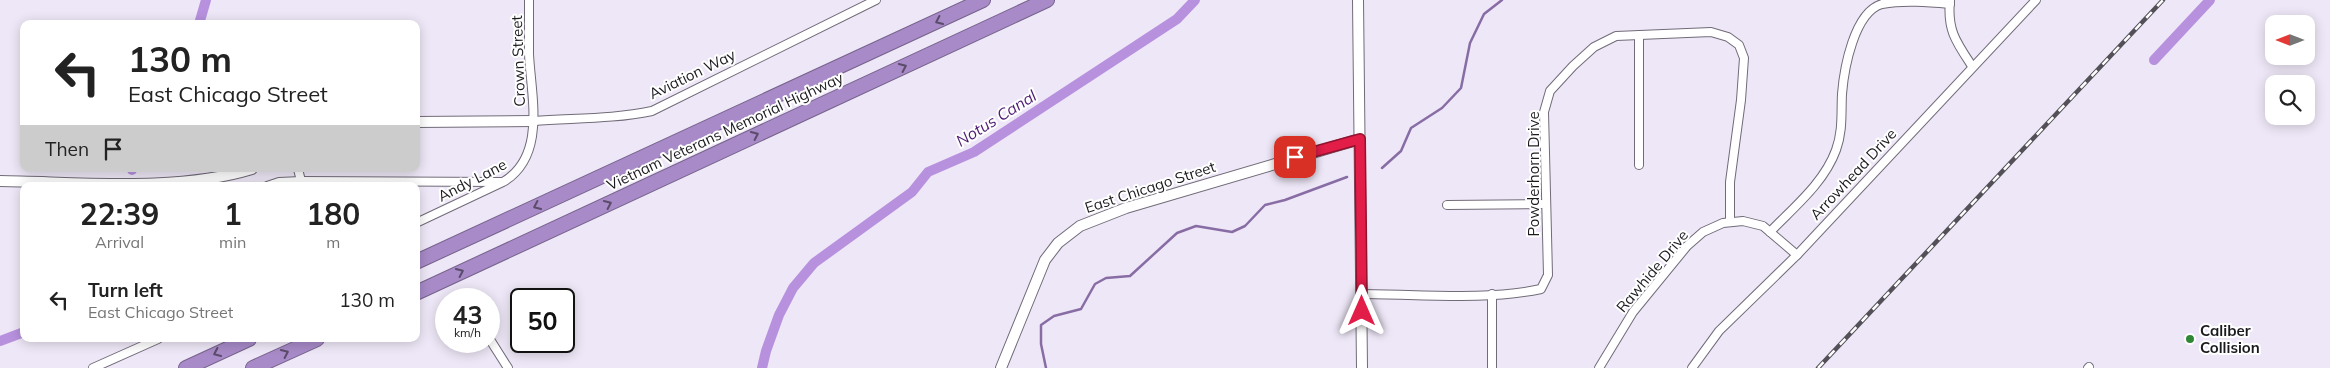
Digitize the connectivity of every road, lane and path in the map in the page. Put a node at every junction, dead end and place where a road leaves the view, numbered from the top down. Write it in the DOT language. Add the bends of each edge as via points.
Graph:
graph roads {
  1 [pos="530,0"];
  2 [pos="876,0"];
  3 [pos="983,0"];
  4 [pos="1047,0"];
  5 [pos="1358,0"];
  6 [pos="2036,0"];
  7 [pos="1950,2"];
  8 [pos="1639,35"];
  9 [pos="1972,66"];
  10 [pos="534,121"];
  11 [pos="420,122"];
  12 [pos="1360,139"];
  13 [pos="1640,165"];
  14 [pos="242,172"];
  15 [pos="299,172"];
  16 [pos="0,181"];
  17 [pos="301,181"];
  18 [pos="85,182"];
  19 [pos="178,182"];
  20 [pos="280,182"];
  21 [pos="503,182"];
  22 [pos="1546,204"];
  23 [pos="1447,205"];
  24 [pos="420,220"];
  25 [pos="1730,222"];
  26 [pos="1770,232"];
  27 [pos="1797,255"];
  28 [pos="420,260"];
  29 [pos="420,290"];
  30 [pos="1361,294"];
  31 [pos="1492,294"];
  32 [pos="151,342"];
  33 [pos="242,342"];
  34 [pos="310,342"];
  35 [pos="498,353"];
  36 [pos="93,368"];
  37 [pos="186,368"];
  38 [pos="253,368"];
  39 [pos="508,368"];
  40 [pos="1001,368"];
  41 [pos="1362,368"];
  42 [pos="1492,368"];
  43 [pos="1599,368"];
  44 [pos="1692,368"];
  1 -- 10 [label="street, Crown Street" via="529,55"];
  2 -- 10 [label="street, Aviation Way" via="652,111 621,117"];
  3 -- 28 [label="highway, Vietnam Veterans Memorial Highway, one-way"];
  29 -- 4 [label="highway, Vietnam Veterans Memorial Highway, one-way"];
  5 -- 12 [label="street"];
  6 -- 9 [label="street, Arrowhead Drive"];
  7 -- 9 [label="street" via="1952,35"];
  7 -- 26 [label="street" via="1897,1 1880,4 1865,16 1846,63 1842,125 1836,150 1822,177"];
  8 -- 13 [label="street"];
  8 -- 22 [label="street, Powderhorn Drive" via="1616,36 1594,47 1550,91 1544,112"];
  8 -- 25 [label="street, Powderhorn Drive" via="1711,32 1728,37 1739,46 1744,58 1741,100 1732,149"];
  9 -- 27 [label="street, Arrowhead Drive"];
  10 -- 11 [label="street, Aviation Way"];
  10 -- 21 [label="street, Andy Lane" via="522,166"];
  12 -- 30 [label="street"];
  12 -- 40 [label="street, East Chicago Street" via="1126,208 1080,226 1045,260"];
  14 -- 19 [label="street"];
  15 -- 17 [label="street"];
  16 -- 18 [label="street"];
  17 -- 20 [label="street"];
  17 -- 21 [label="street"];
  21 -- 24 [label="street, Andy Lane"];
  22 -- 23 [label="street"];
  22 -- 31 [label="street, Powderhorn Drive" via="1548,275 1541,289"];
  25 -- 26 [label="street, Rawhide Drive" via="1743,221 1763,226"];
  25 -- 43 [label="street, Rawhide Drive" via="1703,232 1687,246 1633,312"];
  26 -- 27 [label="street, Rawhide Drive"];
  27 -- 44 [label="street, Arrowhead Drive" via="1720,331"];
  30 -- 31 [label="street, Powderhorn Drive"];
  30 -- 41 [label="street"];
  31 -- 42 [label="street"];
  32 -- 36 [label="street"];
  33 -- 37 [label="highway, one-way"];
  38 -- 34 [label="highway, one-way"];
  35 -- 39 [label="street"];
}
